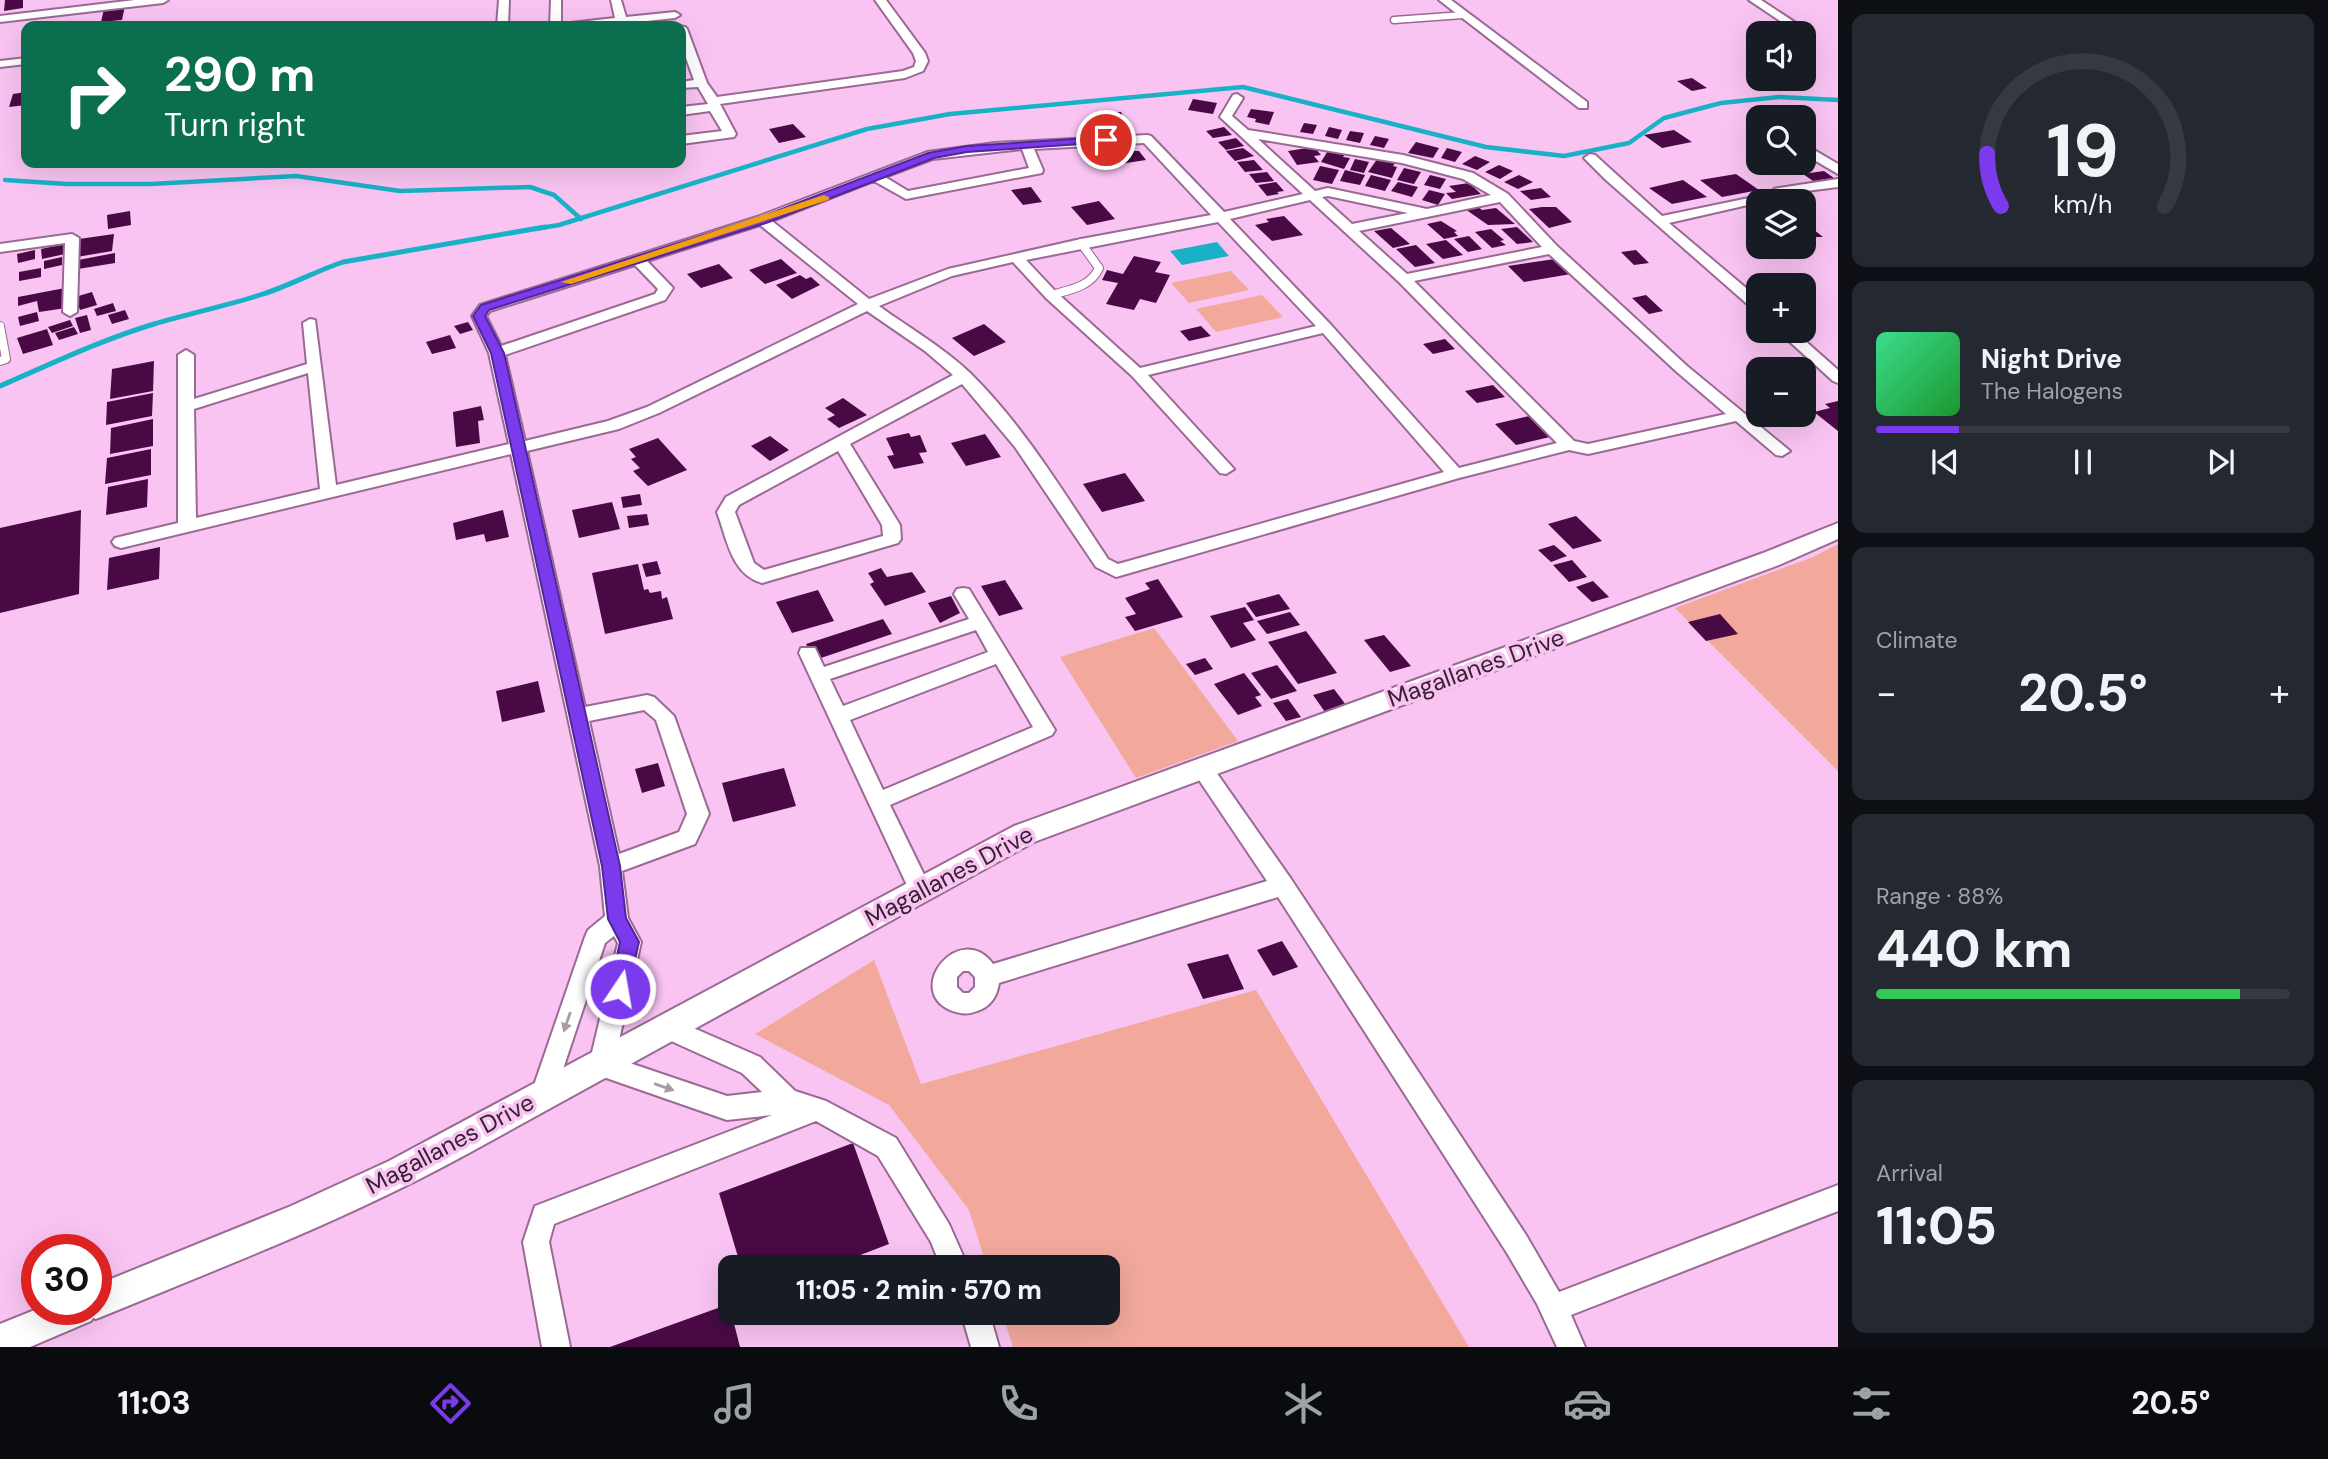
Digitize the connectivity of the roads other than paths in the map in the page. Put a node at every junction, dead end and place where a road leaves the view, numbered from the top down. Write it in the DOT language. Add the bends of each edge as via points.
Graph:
graph roads {
  1 [pos="163,0"];
  2 [pos="504,0"];
  3 [pos="556,0"];
  4 [pos="616,0"];
  5 [pos="670,0"];
  6 [pos="880,0"];
  7 [pos="1444,0"];
  8 [pos="1754,0"];
  9 [pos="1463,15"];
  10 [pos="0,19"];
  11 [pos="1394,20"];
  12 [pos="503,21"];
  13 [pos="556,21"];
  14 [pos="621,21"];
  15 [pos="677,21"];
  16 [pos="1786,21"];
  17 [pos="687,60"];
  18 [pos="21,62"];
  19 [pos="0,64"];
  20 [pos="701,83"];
  21 [pos="686,84"];
  22 [pos="1237,98"];
  23 [pos="714,104"];
  24 [pos="1583,105"];
  25 [pos="686,110"];
  26 [pos="1243,133"];
  27 [pos="686,139"];
  28 [pos="1026,145"];
  29 [pos="1816,156"];
  30 [pos="1590,158"];
  31 [pos="1838,170"];
  32 [pos="876,177"];
  33 [pos="1838,183"];
  34 [pos="1313,195"];
  35 [pos="1503,197"];
  36 [pos="1428,213"];
  37 [pos="1221,217"];
  38 [pos="762,220"];
  39 [pos="1659,221"];
  40 [pos="1349,229"];
  41 [pos="1081,243"];
  42 [pos="0,248"];
  43 [pos="1552,249"];
  44 [pos="1016,257"];
  45 [pos="638,260"];
  46 [pos="1404,279"];
  47 [pos="1051,295"];
  48 [pos="1746,295"];
  49 [pos="867,305"];
  50 [pos="70,312"];
  51 [pos="310,323"];
  52 [pos="0,326"];
  53 [pos="1326,328"];
  54 [pos="1799,343"];
  55 [pos="497,353"];
  56 [pos="186,355"];
  57 [pos="0,362"];
  58 [pos="315,366"];
  59 [pos="1137,373"];
  60 [pos="964,376"];
  61 [pos="1838,378"];
  62 [pos="188,407"];
  63 [pos="1738,416"];
  64 [pos="842,444"];
  65 [pos="1569,445"];
  66 [pos="520,450"];
  67 [pos="1782,451"];
  68 [pos="1226,469"];
  69 [pos="1455,474"];
  70 [pos="329,494"];
  71 [pos="187,527"];
  72 [pos="1838,530"];
  73 [pos="121,542"];
  74 [pos="963,594"];
  75 [pos="980,622"];
  76 [pos="808,653"];
  77 [pos="1000,655"];
  78 [pos="818,676"];
  79 [pos="576,716"];
  80 [pos="838,716"];
  81 [pos="1202,768"];
  82 [pos="878,801"];
  83 [pos="611,866"];
  84 [pos="1283,886"];
  85 [pos="920,889"];
  86 [pos="617,919"];
  87 [pos="989,976"];
  88 [pos="668,1028"];
  89 [pos="601,1065"];
  90 [pos="542,1094"];
  91 [pos="788,1101"];
  92 [pos="817,1110"];
  93 [pos="1838,1198"];
  94 [pos="950,1255"];
  95 [pos="112,1295"];
  96 [pos="1555,1307"];
  97 [pos="41,1325"];
  98 [pos="979,1325"];
  99 [pos="0,1342"];
  100 [pos="556,1347"];
  101 [pos="985,1347"];
  102 [pos="1571,1347"];
  1 -- 10 [label="street"];
  2 -- 12 [label="street"];
  3 -- 13 [label="street"];
  4 -- 14 [label="street"];
  5 -- 15 [label="street"];
  6 -- 23 [label="street" via="919,53 919,69"];
  7 -- 9 [label="street"];
  8 -- 16 [label="street"];
  9 -- 11 [label="lane"];
  9 -- 24 [label="street"];
  17 -- 20 [label="street"];
  18 -- 19 [label="street"];
  20 -- 21 [label="street"];
  20 -- 23 [label="street"];
  22 -- 26 [label="street" via="1226,117"];
  23 -- 25 [label="street"];
  23 -- 27 [label="street" via="730,134"];
  26 -- 34 [label="street"];
  26 -- 35 [label="street" via="1403,159 1468,176"];
  28 -- 32 [label="street" via="931,155"];
  28 -- 32 [label="street" via="1037,170 906,195"];
  28 -- 37 [label="street" via="1147,139"];
  29 -- 31 [label="street"];
  30 -- 39 [label="street"];
  32 -- 38 [label="street"];
  33 -- 39 [label="street"];
  34 -- 36 [label="street" via="1337,193"];
  34 -- 37 [label="street"];
  34 -- 40 [label="street"];
  35 -- 36 [label="street"];
  35 -- 43 [label="street"];
  36 -- 40 [label="street"];
  37 -- 41 [label="street"];
  37 -- 53 [label="street"];
  38 -- 45 [label="street"];
  38 -- 49 [label="street"];
  39 -- 48 [label="street"];
  40 -- 46 [label="street"];
  41 -- 44 [label="street"];
  41 -- 47 [label="lane" via="1099,268 1097,277"];
  42 -- 50 [label="street" via="72,238"];
  43 -- 46 [label="street"];
  43 -- 63 [label="street"];
  44 -- 47 [label="street"];
  44 -- 49 [label="street" via="948,273"];
  45 -- 55 [label="street" via="485,308 479,316"];
  45 -- 55 [label="street" via="666,288 660,297"];
  46 -- 65 [label="street"];
  47 -- 59 [label="street"];
  49 -- 60 [label="street"];
  49 -- 66 [label="street" via="653,410"];
  51 -- 58 [label="street"];
  52 -- 57 [label="lane" via="6,359"];
  53 -- 59 [label="street"];
  53 -- 69 [label="street"];
  54 -- 61 [label="street"];
  55 -- 66 [label="street"];
  56 -- 62 [label="street"];
  58 -- 62 [label="street"];
  58 -- 70 [label="street"];
  59 -- 68 [label="street"];
  60 -- 64 [label="street"];
  60 -- 69 [label="street" via="1028,452 1102,563 1116,571"];
  62 -- 71 [label="street"];
  63 -- 65 [label="street" via="1588,449"];
  63 -- 67 [label="street"];
  64 -- 64 [label="street" via="733,501 726,512 746,567 762,577 892,539 891,525"];
  65 -- 69 [label="street"];
  66 -- 70 [label="street"];
  66 -- 79 [label="street"];
  70 -- 71 [label="street"];
  71 -- 73 [label="street"];
  72 -- 81 [label="street, Magallanes Drive" via="1771,559"];
  74 -- 75 [label="street"];
  75 -- 77 [label="street"];
  75 -- 78 [label="street"];
  76 -- 78 [label="street"];
  77 -- 80 [label="street"];
  77 -- 82 [label="street" via="1045,730"];
  78 -- 80 [label="street"];
  79 -- 83 [label="street"];
  79 -- 83 [label="street" via="647,702 664,716 698,814 687,838"];
  80 -- 82 [label="street"];
  81 -- 84 [label="street"];
  81 -- 85 [label="street, Magallanes Drive" via="1024,834"];
  82 -- 85 [label="street"];
  83 -- 86 [label="street"];
  84 -- 87 [label="street"];
  84 -- 96 [label="street"];
  85 -- 88 [label="street, Magallanes Drive"];
  86 -- 89 [label="street" via="630,942"];
  86 -- 90 [label="street, one-way" via="597,937"];
  88 -- 89 [label="street, Magallanes Drive"];
  88 -- 91 [label="street" via="751,1065"];
  89 -- 90 [label="street, Magallanes Drive"];
  89 -- 91 [label="street, one-way" via="727,1108"];
  90 -- 95 [label="street, Magallanes Drive" via="459,1144 369,1188"];
  91 -- 92 [label="street"];
  92 -- 94 [label="street" via="887,1147"];
  92 -- 100 [label="street" via="544,1215 536,1242"];
  93 -- 96 [label="street"];
  96 -- 102 [label="street"];
  97 -- 99 [label="street"];
  98 -- 101 [label="street"];
}
